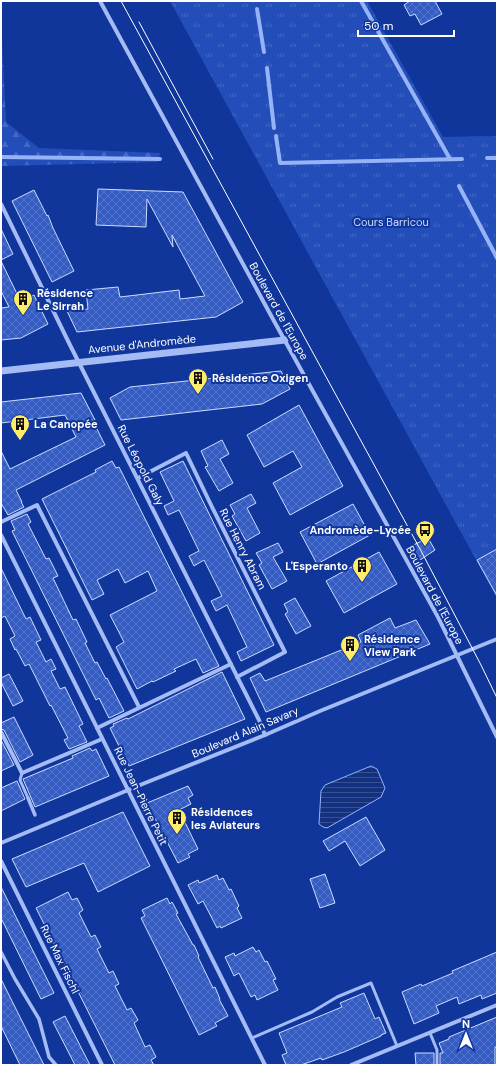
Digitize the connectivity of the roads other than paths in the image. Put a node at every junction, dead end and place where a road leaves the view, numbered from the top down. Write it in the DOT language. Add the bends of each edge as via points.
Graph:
graph roads {
  1 [pos="100,1"];
  2 [pos="1,204"];
  3 [pos="285,340"];
  4 [pos="79,362"];
  5 [pos="1,371"];
  6 [pos="138,478"];
  7 [pos="1,522"];
  8 [pos="1,535"];
  9 [pos="497,639"];
  10 [pos="458,656"];
  11 [pos="231,664"];
  12 [pos="237,677"];
  13 [pos="139,708"];
  14 [pos="97,728"];
  15 [pos="1,732"];
  16 [pos="265,735"];
  17 [pos="497,737"];
  18 [pos="102,738"];
  19 [pos="22,773"];
  20 [pos="128,790"];
  21 [pos="28,798"];
  22 [pos="35,815"];
  23 [pos="1,843"];
  24 [pos="1,862"];
  25 [pos="1,952"];
  26 [pos="497,1005"];
  27 [pos="430,1033"];
  28 [pos="252,1038"];
  29 [pos="397,1046"];
  30 [pos="56,1065"];
  31 [pos="102,1065"];
  32 [pos="265,1065"];
  33 [pos="351,1065"];
  34 [pos="437,1065"];
  1 -- 3 [label="street, Boulevard de l'Europe"];
  2 -- 4 [label="street, Rue Léopold Galy"];
  3 -- 4 [label="street, Avenue d'Andromède"];
  3 -- 10 [label="street, Boulevard de l'Europe"];
  4 -- 5 [label="street, Avenue d'Andromède"];
  4 -- 6 [label="street, Rue Léopold Galy"];
  6 -- 11 [label="street, Rue Léopold Galy"];
  6 -- 12 [label="street, Rue Henry Abram" via="186,453 285,652"];
  7 -- 13 [label="street" via="37,505"];
  8 -- 14 [label="street, Rue Jean-Pierre Petit"];
  9 -- 10 [label="street, Boulevard Alain Savary"];
  10 -- 16 [label="street, Boulevard Alain Savary"];
  10 -- 17 [label="street, Boulevard de l'Europe"];
  11 -- 12 [label="street, Rue Léopold Galy"];
  11 -- 13 [label="street"];
  12 -- 16 [label="street, Rue Léopold Galy"];
  13 -- 14 [label="street"];
  14 -- 18 [label="street, Rue Jean-Pierre Petit"];
  15 -- 19 [label="street"];
  16 -- 20 [label="street, Boulevard Alain Savary"];
  18 -- 19 [label="street"];
  18 -- 20 [label="street, Rue Jean-Pierre Petit"];
  19 -- 21 [label="lane" via="20,780"];
  20 -- 23 [label="street, Boulevard Alain Savary"];
  20 -- 28 [label="street, Rue Jean-Pierre Petit"];
  21 -- 22 [label="street"];
  24 -- 31 [label="street, Rue Max Fischl"];
  25 -- 30 [label="street" via="39,1019 50,1057"];
  26 -- 27 [label="street"];
  27 -- 29 [label="street"];
  27 -- 34 [label="lane" via="437,1050"];
  28 -- 29 [label="lane" via="371,983"];
  28 -- 32 [label="street, Rue Jean-Pierre Petit"];
  29 -- 33 [label="street"];
}
